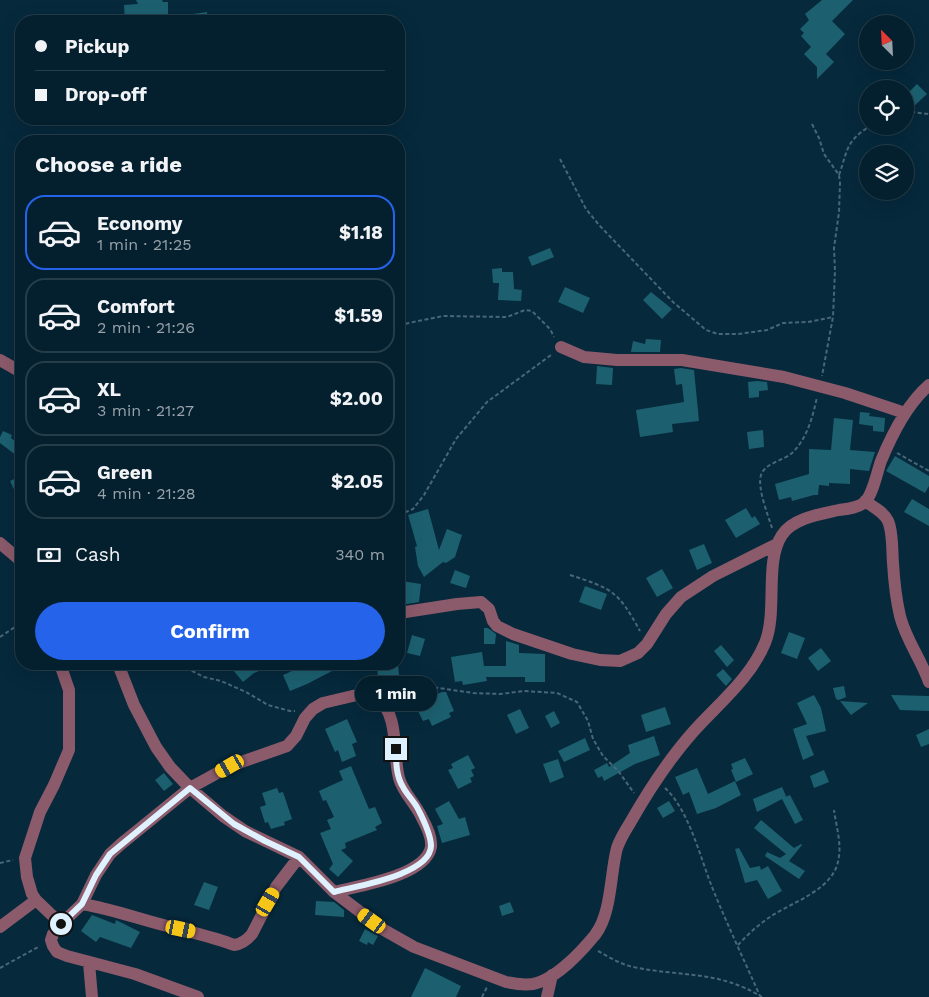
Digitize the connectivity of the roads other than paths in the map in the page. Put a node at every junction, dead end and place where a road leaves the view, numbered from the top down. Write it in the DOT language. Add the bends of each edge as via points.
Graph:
graph roads {
  1 [pos="561,348"];
  2 [pos="0,360"];
  3 [pos="15,369"];
  4 [pos="929,385"];
  5 [pos="905,413"];
  6 [pos="866,501"];
  7 [pos="0,543"];
  8 [pos="776,544"];
  9 [pos="15,556"];
  10 [pos="405,612"];
  11 [pos="62,670"];
  12 [pos="120,670"];
  13 [pos="928,675"];
  14 [pos="190,788"];
  15 [pos="299,857"];
  16 [pos="334,892"];
  17 [pos="36,900"];
  18 [pos="82,904"];
  19 [pos="61,924"];
  20 [pos="0,927"];
  21 [pos="89,963"];
  22 [pos="552,975"];
  23 [pos="92,997"];
  24 [pos="198,997"];
  25 [pos="548,997"];
  1 -- 5 [label="street" via="584,357 682,360 784,377"];
  2 -- 3 [label="street"];
  4 -- 5 [label="street"];
  5 -- 6 [label="street" via="887,447"];
  6 -- 8 [label="street" via="795,524 783,533"];
  6 -- 13 [label="street" via="888,519 900,617 910,645"];
  7 -- 9 [label="street"];
  8 -- 10 [label="street" via="713,576 681,597 647,644 638,653 620,660 572,654 513,634 497,626 489,609 481,602"];
  8 -- 22 [label="street" via="771,622 761,651 744,678 692,732 642,802 620,840 597,933"];
  11 -- 17 [label="street" via="69,690 70,742 40,812 25,858 29,886"];
  12 -- 14 [label="street" via="148,733 170,767"];
  14 -- 15 [label="street" via="239,827"];
  14 -- 16 [label="street" via="230,766 288,746 304,718 323,703 361,694 377,696 391,718 400,780 423,819 431,848 425,858 408,870"];
  14 -- 18 [label="street" via="110,854"];
  15 -- 16 [label="street"];
  15 -- 18 [label="street" via="276,887 252,934 234,945 125,913"];
  16 -- 22 [label="street" via="384,930 414,947 506,982 534,984"];
  17 -- 19 [label="street"];
  17 -- 20 [label="street"];
  18 -- 19 [label="street"];
  19 -- 21 [label="street" via="51,940 57,952"];
  21 -- 23 [label="street"];
  21 -- 24 [label="street" via="135,974"];
  22 -- 25 [label="street"];
}
